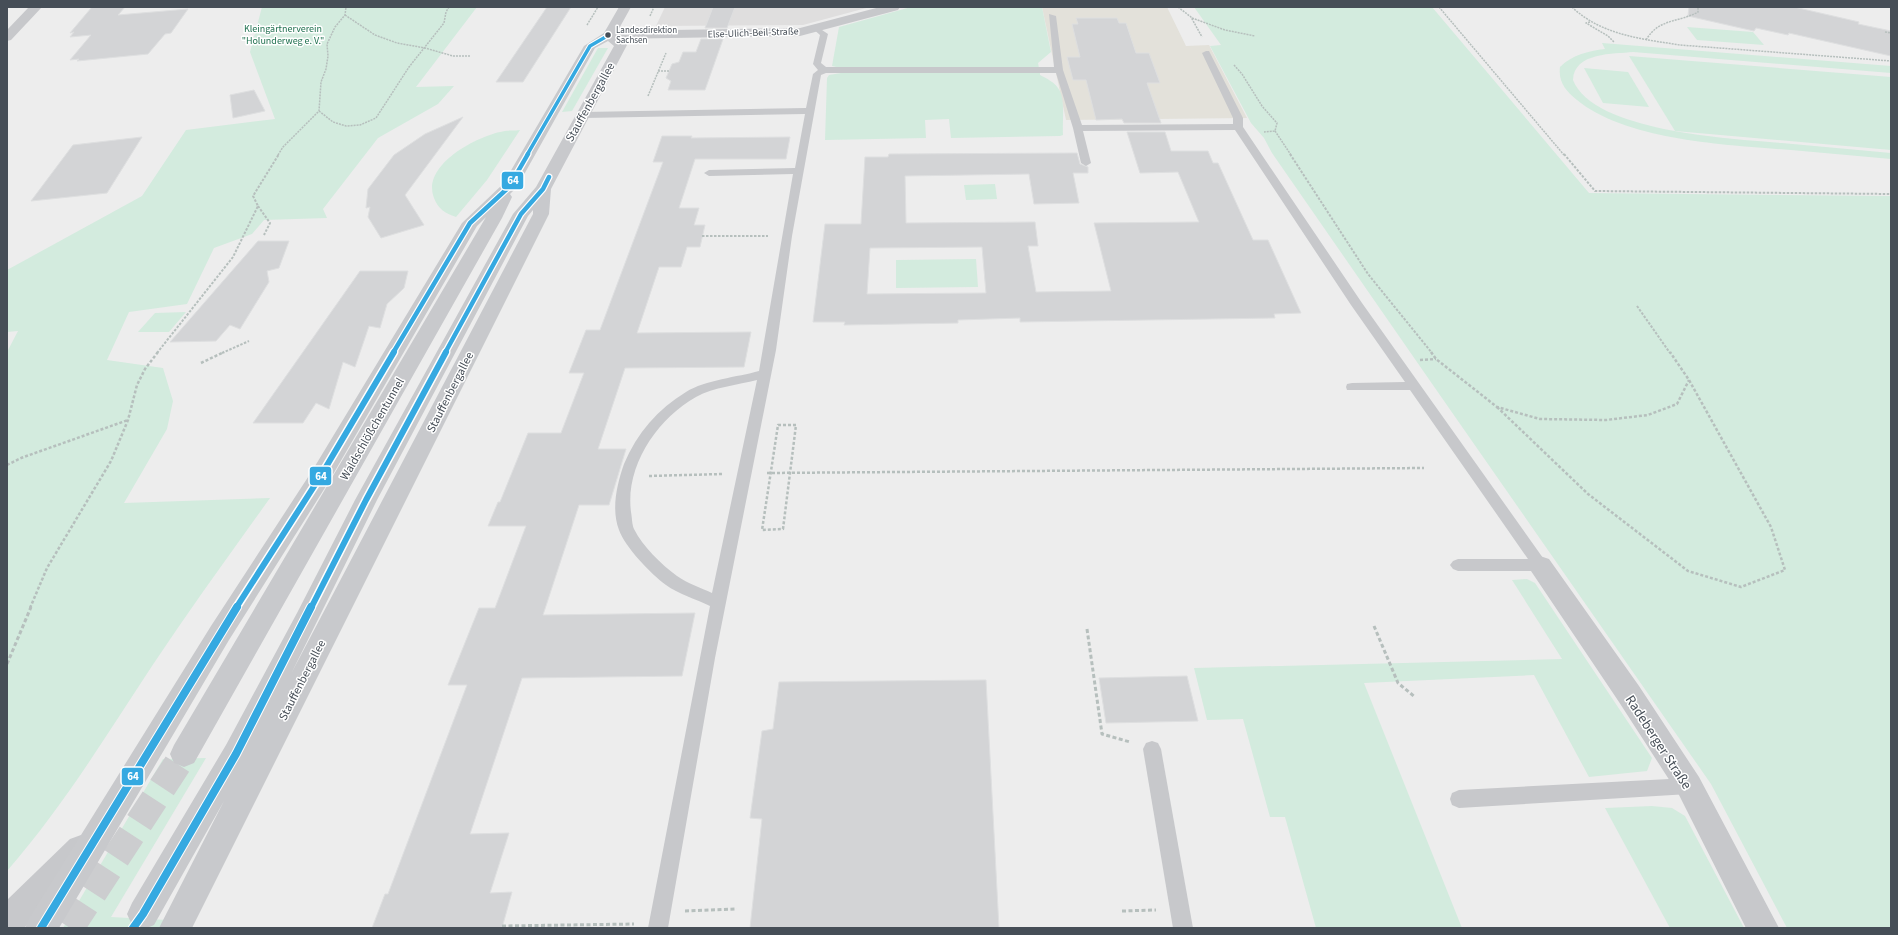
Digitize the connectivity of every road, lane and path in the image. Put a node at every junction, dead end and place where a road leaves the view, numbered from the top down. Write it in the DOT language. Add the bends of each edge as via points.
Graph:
graph roads {
  1 [pos="36,7"];
  2 [pos="346,7"];
  3 [pos="449,7"];
  4 [pos="625,7"];
  5 [pos="894,7"];
  6 [pos="1178,7"];
  7 [pos="1439,7"];
  8 [pos="1572,7"];
  9 [pos="1698,7"];
  10 [pos="345,15"];
  11 [pos="1052,16"];
  12 [pos="1191,17"];
  13 [pos="1590,22"];
  14 [pos="816,28"];
  15 [pos="1885,32"];
  16 [pos="1891,33"];
  17 [pos="674,34"];
  18 [pos="609,35"];
  19 [pos="1255,36"];
  20 [pos="7,37"];
  21 [pos="1203,38"];
  22 [pos="1646,40"];
  23 [pos="1614,42"];
  24 [pos="425,48"];
  25 [pos="1206,53"];
  26 [pos="470,56"];
  27 [pos="1891,60"];
  28 [pos="824,70"];
  29 [pos="1059,70"];
  30 [pos="658,71"];
  31 [pos="669,71"];
  32 [pos="1242,74"];
  33 [pos="647,98"];
  34 [pos="319,111"];
  35 [pos="810,111"];
  36 [pos="584,115"];
  37 [pos="1078,128"];
  38 [pos="1238,128"];
  39 [pos="1275,131"];
  40 [pos="1258,132"];
  41 [pos="1086,163"];
  42 [pos="799,171"];
  43 [pos="708,174"];
  44 [pos="509,187"];
  45 [pos="543,189"];
  46 [pos="1891,194"];
  47 [pos="258,206"];
  48 [pos="264,235"];
  49 [pos="702,236"];
  50 [pos="787,236"];
  51 [pos="1637,306"];
  52 [pos="250,341"];
  53 [pos="202,363"];
  54 [pos="765,374"];
  55 [pos="1689,380"];
  56 [pos="1415,386"];
  57 [pos="1352,387"];
  58 [pos="1497,407"];
  59 [pos="128,420"];
  60 [pos="7,465"];
  61 [pos="1424,468"];
  62 [pos="770,473"];
  63 [pos="790,473"];
  64 [pos="746,474"];
  65 [pos="627,476"];
  66 [pos="1458,565"];
  67 [pos="1540,565"];
  68 [pos="719,603"];
  69 [pos="1374,626"];
  70 [pos="1087,629"];
  71 [pos="7,664"];
  72 [pos="1415,697"];
  73 [pos="1152,749"];
  74 [pos="184,754"];
  75 [pos="1689,786"];
  76 [pos="1459,799"];
  77 [pos="102,828"];
  78 [pos="737,909"];
  79 [pos="1180,909"];
  80 [pos="1122,911"];
  81 [pos="143,914"];
  82 [pos="659,921"];
  83 [pos="7,922"];
  84 [pos="502,926"];
  85 [pos="41,928"];
  86 [pos="175,928"];
  87 [pos="1184,928"];
  88 [pos="1763,928"];
  1 -- 20 [label="street"];
  2 -- 10 [label="path"];
  3 -- 24 [label="path" via="444,23"];
  4 -- 18 [label="main road"];
  5 -- 14 [label="street, Else-Ulich-Beil-Straße"];
  6 -- 12 [label="path"];
  7 -- 46 [label="path" via="1595,191"];
  8 -- 13 [label="path"];
  9 -- 22 [label="path" via="1698,12 1693,16 1655,26"];
  10 -- 24 [label="path" via="375,35 397,43"];
  10 -- 34 [label="path" via="335,27 327,44 328,56 321,82"];
  11 -- 29 [label="lane"];
  12 -- 19 [label="path" via="1225,30"];
  12 -- 21 [label="path"];
  13 -- 22 [label="path"];
  13 -- 23 [label="path" via="1586,23"];
  14 -- 17 [label="street, Else-Ulich-Beil-Straße" via="800,32"];
  14 -- 28 [label="lane" via="824,34 817,64"];
  15 -- 16 [label="path"];
  17 -- 18 [label="street, Else-Ulich-Beil-Straße"];
  17 -- 30 [label="path"];
  18 -- 36 [label="main road, Stauffenbergallee" via="620,46"];
  18 -- 44 [label="main road" via="590,46"];
  22 -- 27 [label="path" via="1680,45"];
  24 -- 26 [label="path" via="453,56"];
  24 -- 34 [label="path" via="409,67 376,118 351,128 329,122"];
  25 -- 38 [label="lane" via="1238,118"];
  28 -- 29 [label="lane"];
  28 -- 35 [label="lane" via="816,74"];
  29 -- 37 [label="lane"];
  30 -- 31 [label="path"];
  30 -- 33 [label="path"];
  32 -- 39 [label="path" via="1262,106 1277,123"];
  34 -- 47 [label="path" via="283,147 253,196"];
  35 -- 36 [label="lane"];
  35 -- 42 [label="lane"];
  36 -- 45 [label="main road, Stauffenbergallee"];
  37 -- 38 [label="lane"];
  37 -- 41 [label="lane"];
  38 -- 56 [label="lane" via="1357,305"];
  39 -- 40 [label="path"];
  39 -- 58 [label="path" via="1368,274 1431,353"];
  42 -- 43 [label="lane"];
  42 -- 50 [label="lane"];
  44 -- 74 [label="main road, Waldschlößchentunnel" via="494,218"];
  44 -- 77 [label="main road" via="472,220 320,477 220,633"];
  45 -- 81 [label="main road" via="521,214 366,500 308,618 236,754"];
  45 -- 86 [label="main road, Stauffenbergallee" via="541,214"];
  47 -- 48 [label="path" via="270,223"];
  47 -- 59 [label="path" via="233,257 145,368 137,385"];
  49 -- 50 [label="path"];
  50 -- 54 [label="lane"];
  51 -- 55 [label="path"];
  52 -- 53 [label="path"];
  54 -- 64 [label="lane"];
  54 -- 65 [label="lane" via="708,388 692,394 677,404 664,414 643,439"];
  55 -- 58 [label="path" via="1677,404 1648,415 1606,420 1540,419"];
  55 -- 58 [label="path" via="1772,527 1785,570 1741,587 1688,571 1588,494"];
  56 -- 57 [label="lane"];
  56 -- 67 [label="lane"];
  59 -- 60 [label="path"];
  59 -- 71 [label="path" via="111,461 47,568"];
  61 -- 63 [label="path"];
  62 -- 63 [label="path"];
  62 -- 63 [label="path" via="778,425 796,424"];
  62 -- 63 [label="path" via="762,530 783,529"];
  64 -- 65 [label="path"];
  64 -- 68 [label="lane"];
  65 -- 68 [label="lane" via="622,498 626,529 642,553 672,581"];
  66 -- 67 [label="lane"];
  67 -- 75 [label="street, Radeberger Straße"];
  68 -- 82 [label="lane"];
  69 -- 72 [label="path" via="1398,683"];
  70 -- 73 [label="path" via="1102,734"];
  73 -- 79 [label="lane"];
  75 -- 76 [label="lane"];
  75 -- 88 [label="street, Radeberger Straße"];
  77 -- 83 [label="street"];
  77 -- 85 [label="main road"];
  78 -- 82 [label="path"];
  79 -- 80 [label="path"];
  79 -- 87 [label="lane"];
  82 -- 84 [label="path"];
}
